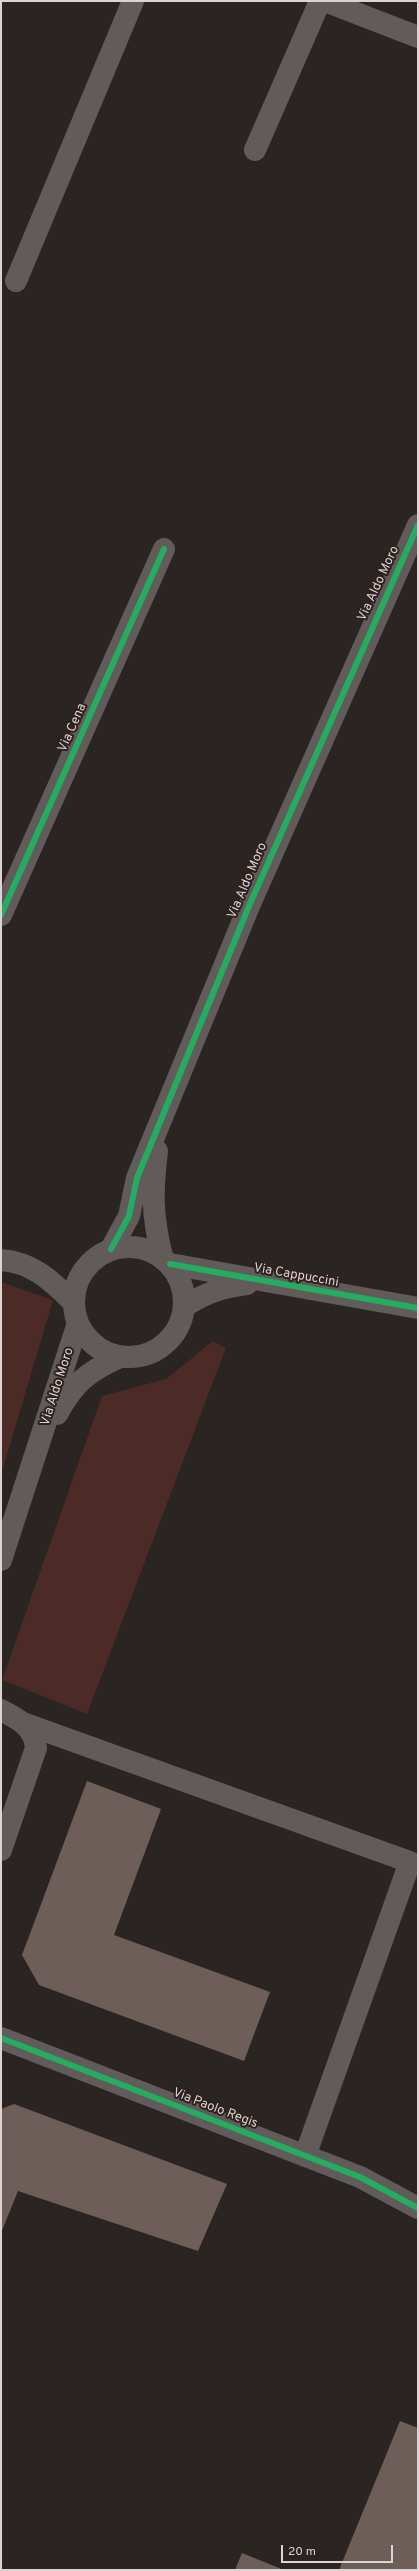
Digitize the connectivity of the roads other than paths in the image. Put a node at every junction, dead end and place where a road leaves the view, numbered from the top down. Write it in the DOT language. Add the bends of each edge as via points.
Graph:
graph roads {
  1 [pos="134,1"];
  2 [pos="320,1"];
  3 [pos="325,1"];
  4 [pos="418,36"];
  5 [pos="255,150"];
  6 [pos="16,281"];
  7 [pos="418,525"];
  8 [pos="164,550"];
  9 [pos="1,915"];
  10 [pos="161,1124"];
  11 [pos="111,1249"];
  12 [pos="1,1260"];
  13 [pos="166,1260"];
  14 [pos="266,1283"];
  15 [pos="73,1302"];
  16 [pos="185,1306"];
  17 [pos="418,1308"];
  18 [pos="78,1323"];
  19 [pos="120,1357"];
  20 [pos="37,1450"];
  21 [pos="1,1560"];
  22 [pos="1,1710"];
  23 [pos="23,1723"];
  24 [pos="1,1850"];
  25 [pos="1,2038"];
  26 [pos="305,2156"];
  27 [pos="360,2177"];
  28 [pos="418,2191"];
  29 [pos="418,2208"];
  1 -- 6 [label="street"];
  2 -- 5 [label="street"];
  3 -- 4 [label="street"];
  7 -- 10 [label="street, Via Aldo Moro" via="249,906"];
  8 -- 9 [label="street, Via Cena"];
  10 -- 11 [label="street, Via Aldo Moro" via="137,1178 129,1216"];
  10 -- 13 [label="street, Via Aldo Moro" via="153,1182 153,1223"];
  11 -- 13 [label="street" via="128,1246 146,1249"];
  11 -- 15 [label="street" via="96,1257 84,1270 76,1285"];
  12 -- 15 [label="street" via="14,1261 46,1276"];
  13 -- 14 [label="street, Via Cappuccini"];
  13 -- 16 [label="street" via="184,1291"];
  14 -- 16 [label="street, Via Cappuccini" via="226,1286 209,1292"];
  14 -- 17 [label="street, Via Cappuccini"];
  15 -- 18 [label="street"];
  16 -- 19 [label="street" via="180,1324 166,1344 156,1351 138,1357"];
  18 -- 19 [label="street" via="88,1339 102,1350"];
  18 -- 20 [label="street, Via Aldo Moro"];
  19 -- 20 [label="street, Via Aldo Moro" via="92,1369 69,1393"];
  20 -- 21 [label="street, Via Aldo Moro"];
  22 -- 23 [label="street"];
  23 -- 24 [label="street" via="35,1736 36,1748"];
  23 -- 26 [label="street" via="410,1862"];
  25 -- 26 [label="street, Via Paolo Regis"];
  26 -- 27 [label="street, Via Paolo Regis"];
  27 -- 28 [label="street, Via Paolo Regis"];
  27 -- 29 [label="street, Via Paolo Regis"];
}
